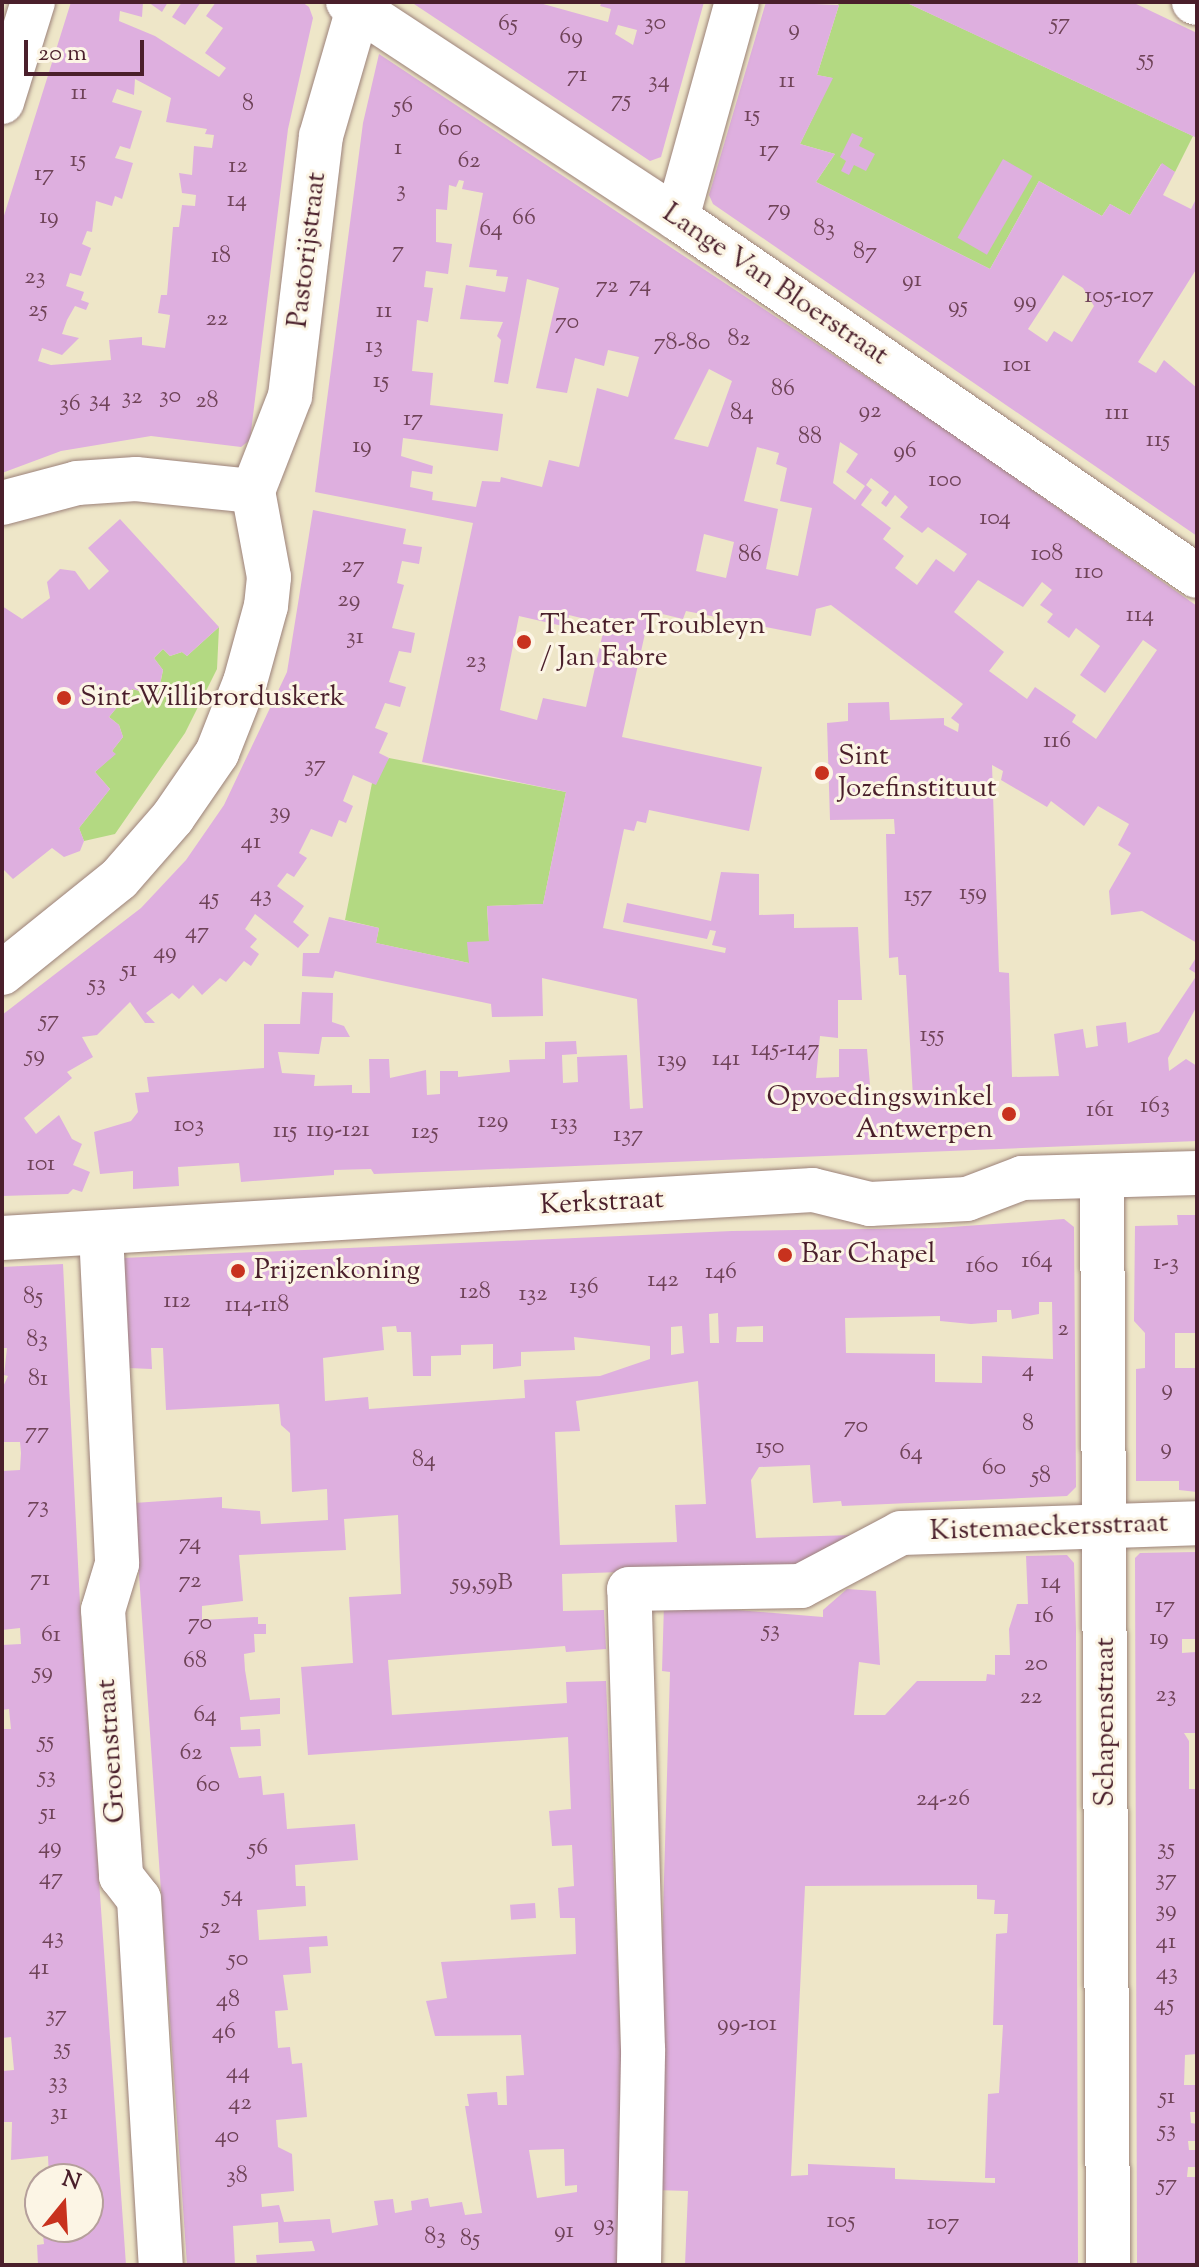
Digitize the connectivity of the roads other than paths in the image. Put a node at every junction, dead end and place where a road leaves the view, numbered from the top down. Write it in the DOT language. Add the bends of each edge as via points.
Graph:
graph roads {
  1 [pos="33,2"];
  2 [pos="737,2"];
  3 [pos="355,4"];
  4 [pos="2,102"];
  5 [pos="677,218"];
  6 [pos="253,491"];
  7 [pos="2,503"];
  8 [pos="1197,576"];
  9 [pos="2,973"];
  10 [pos="1197,1173"];
  11 [pos="1102,1180"];
  12 [pos="101,1233"];
  13 [pos="2,1238"];
  14 [pos="1197,1523"];
  15 [pos="1106,1525"];
  16 [pos="161,2265"];
  17 [pos="639,2265"];
  18 [pos="1108,2265"];
  1 -- 4 [label="street"];
  2 -- 5 [label="street"];
  3 -- 5 [label="street, Lange Van Bloerstraat"];
  3 -- 6 [label="street, Pastorijstraat" via="321,136 290,396"];
  5 -- 8 [label="street, Lange Van Bloerstraat"];
  6 -- 7 [label="street" via="136,479 77,483"];
  6 -- 9 [label="street" via="269,577 266,606 245,682 217,753 173,817 119,879"];
  10 -- 11 [label="street, Kerkstraat"];
  11 -- 12 [label="street, Kerkstraat" via="1022,1178 954,1199 870,1204 813,1190"];
  11 -- 15 [label="street, Schapenstraat"];
  12 -- 13 [label="street, Kerkstraat"];
  12 -- 16 [label="street, Groenstraat" via="117,1564 103,1610 121,1876 139,1899"];
  14 -- 15 [label="street, Kistemaeckersstraat"];
  15 -- 17 [label="street, Kistemaeckersstraat" via="901,1533 801,1586 629,1589 643,2049"];
  15 -- 18 [label="street, Schapenstraat"];
}
